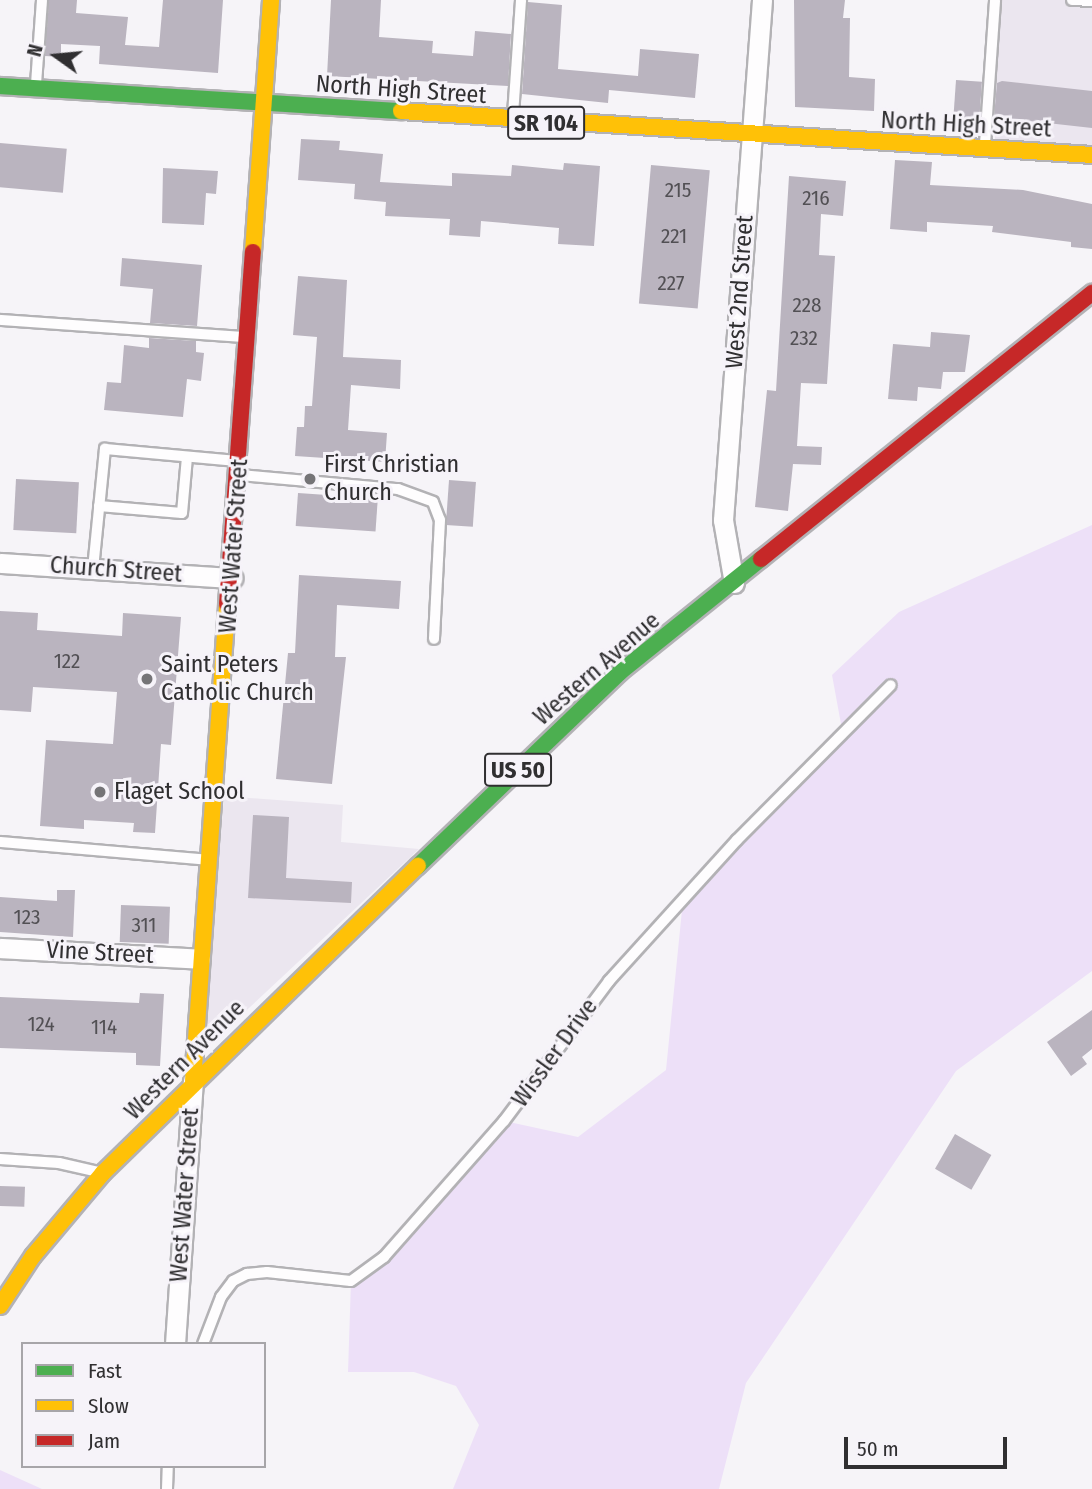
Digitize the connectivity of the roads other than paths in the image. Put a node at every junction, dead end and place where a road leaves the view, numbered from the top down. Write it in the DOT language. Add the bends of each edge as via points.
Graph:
graph roads {
  1 [pos="42,0"];
  2 [pos="271,0"];
  3 [pos="521,0"];
  4 [pos="762,0"];
  5 [pos="995,0"];
  6 [pos="1072,0"];
  7 [pos="1092,1"];
  8 [pos="0,86"];
  9 [pos="36,88"];
  10 [pos="266,103"];
  11 [pos="512,121"];
  12 [pos="752,136"];
  13 [pos="985,149"];
  14 [pos="1092,155"];
  15 [pos="1092,293"];
  16 [pos="0,320"];
  17 [pos="249,337"];
  18 [pos="187,457"];
  19 [pos="240,468"];
  20 [pos="99,506"];
  21 [pos="0,563"];
  22 [pos="93,569"];
  23 [pos="233,578"];
  24 [pos="734,583"];
  25 [pos="434,639"];
  26 [pos="891,685"];
  27 [pos="0,842"];
  28 [pos="209,860"];
  29 [pos="0,948"];
  30 [pos="200,959"];
  31 [pos="193,1081"];
  32 [pos="0,1159"];
  33 [pos="103,1173"];
  34 [pos="0,1306"];
  35 [pos="175,1342"];
  36 [pos="204,1342"];
  37 [pos="168,1468"];
  38 [pos="167,1489"];
  1 -- 9 [label="lane"];
  2 -- 10 [label="main road, West Water Street"];
  3 -- 11 [label="lane"];
  4 -- 12 [label="street, West 2nd Street"];
  5 -- 13 [label="lane"];
  6 -- 7 [label="lane"];
  8 -- 9 [label="main road, North High Street / SR 104"];
  9 -- 10 [label="main road, North High Street / SR 104"];
  10 -- 11 [label="main road, North High Street / SR 104"];
  10 -- 17 [label="main road, West Water Street"];
  11 -- 12 [label="main road, North High Street / SR 104"];
  12 -- 13 [label="main road, North High Street / SR 104"];
  12 -- 24 [label="street, West 2nd Street" via="723,520"];
  13 -- 14 [label="main road, North High Street / SR 104"];
  15 -- 24 [label="main road, Western Avenue / US 50"];
  16 -- 17 [label="lane"];
  17 -- 19 [label="main road, West Water Street"];
  18 -- 19 [label="lane"];
  18 -- 20 [label="lane" via="105,449"];
  18 -- 20 [label="lane" via="183,513"];
  19 -- 23 [label="main road, West Water Street"];
  19 -- 25 [label="lane" via="398,489 433,502 440,520"];
  20 -- 22 [label="lane"];
  21 -- 22 [label="street, Church Street"];
  22 -- 23 [label="street, Church Street"];
  23 -- 28 [label="main road, West Water Street"];
  24 -- 31 [label="main road, Western Avenue / US 50" via="620,673"];
  26 -- 36 [label="lane, Wissler Drive" via="737,840 609,981 504,1121 384,1257 351,1281 247,1274 233,1281 221,1297"];
  27 -- 28 [label="lane"];
  28 -- 30 [label="main road, West Water Street"];
  29 -- 30 [label="street, Vine Street"];
  30 -- 31 [label="main road, West Water Street"];
  31 -- 33 [label="main road, Western Avenue / US 50"];
  31 -- 35 [label="street, West Water Street"];
  32 -- 33 [label="lane" via="59,1163"];
  33 -- 34 [label="main road, Western Avenue / US 50" via="33,1256"];
  37 -- 38 [label="lane"];
}
